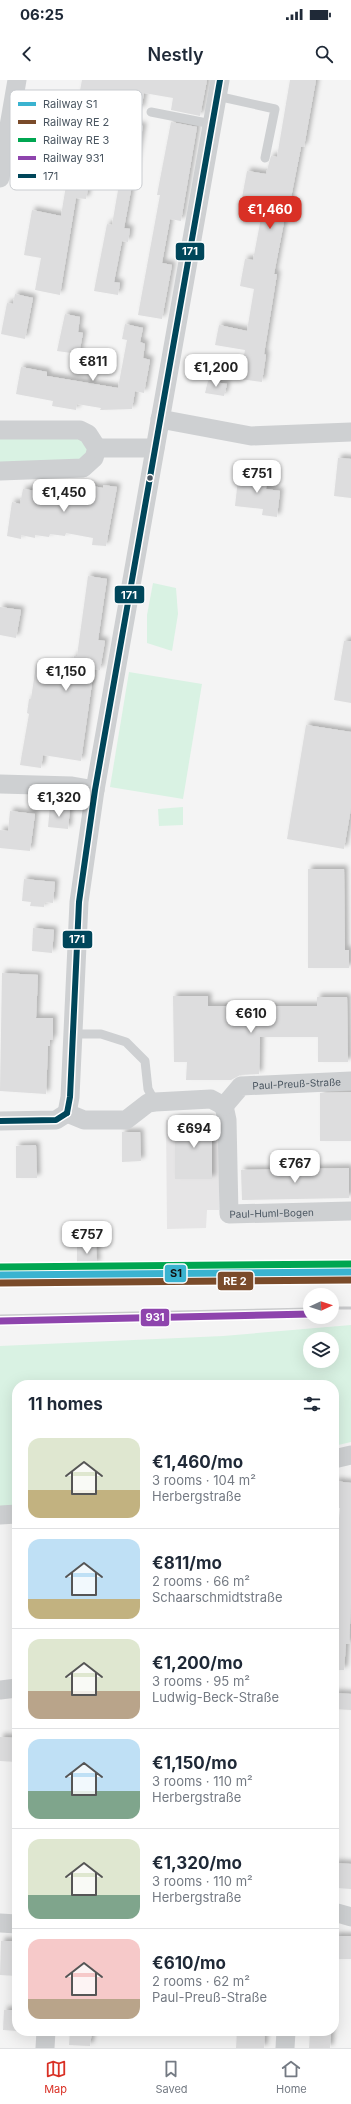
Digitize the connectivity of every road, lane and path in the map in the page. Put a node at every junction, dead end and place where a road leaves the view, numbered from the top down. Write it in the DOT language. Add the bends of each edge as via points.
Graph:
graph roads {
  1 [pos="17,80"];
  2 [pos="218,88"];
  3 [pos="15,90"];
  4 [pos="151,112"];
  5 [pos="10,120"];
  6 [pos="212,124"];
  7 [pos="266,158"];
  8 [pos="0,178"];
  9 [pos="160,419"];
  10 [pos="0,430"];
  11 [pos="351,432"];
  12 [pos="98,448"];
  13 [pos="154,448"];
  14 [pos="0,471"];
  15 [pos="0,784"];
  16 [pos="95,790"];
  17 [pos="74,1034"];
  18 [pos="351,1081"];
  19 [pos="155,1102"];
  20 [pos="224,1106"];
  21 [pos="67,1113"];
  22 [pos="0,1121"];
  23 [pos="351,1211"];
  24 [pos="351,1455"];
  25 [pos="339,1458"];
  26 [pos="12,1514"];
  27 [pos="0,1515"];
  28 [pos="12,1689"];
  29 [pos="0,1690"];
  30 [pos="339,1913"];
  31 [pos="351,1917"];
  32 [pos="0,1923"];
  33 [pos="12,1924"];
  34 [pos="46,2036"];
  35 [pos="286,2036"];
  36 [pos="45,2048"];
  37 [pos="285,2048"];
  1 -- 3 [label="street"];
  2 -- 6 [label="street"];
  2 -- 7 [label="lane" via="275,109"];
  4 -- 6 [label="lane"];
  5 -- 8 [label="street"];
  6 -- 9 [label="street"];
  9 -- 11 [label="street" via="251,436"];
  9 -- 13 [label="street"];
  10 -- 12 [label="street" via="80,430 88,434"];
  12 -- 13 [label="street"];
  12 -- 14 [label="street" via="94,458 83,468"];
  13 -- 16 [label="street"];
  15 -- 16 [label="street" via="72,786"];
  16 -- 17 [label="street" via="79,902"];
  17 -- 19 [label="lane" via="101,1034 126,1042 144,1061 148,1089"];
  17 -- 21 [label="street"];
  18 -- 20 [label="street, Paul-Preuß-Straße" via="241,1086"];
  19 -- 20 [label="street" via="211,1099"];
  19 -- 21 [label="street" via="148,1103 126,1120 84,1120"];
  20 -- 23 [label="street, Paul-Huml-Bogen" via="227,1120 229,1214"];
  21 -- 22 [label="street" via="56,1120"];
  24 -- 25 [label="street"];
  26 -- 27 [label="street"];
  28 -- 29 [label="street"];
  30 -- 31 [label="street"];
  32 -- 33 [label="street"];
  34 -- 36 [label="street"];
  35 -- 37 [label="street"];
}
